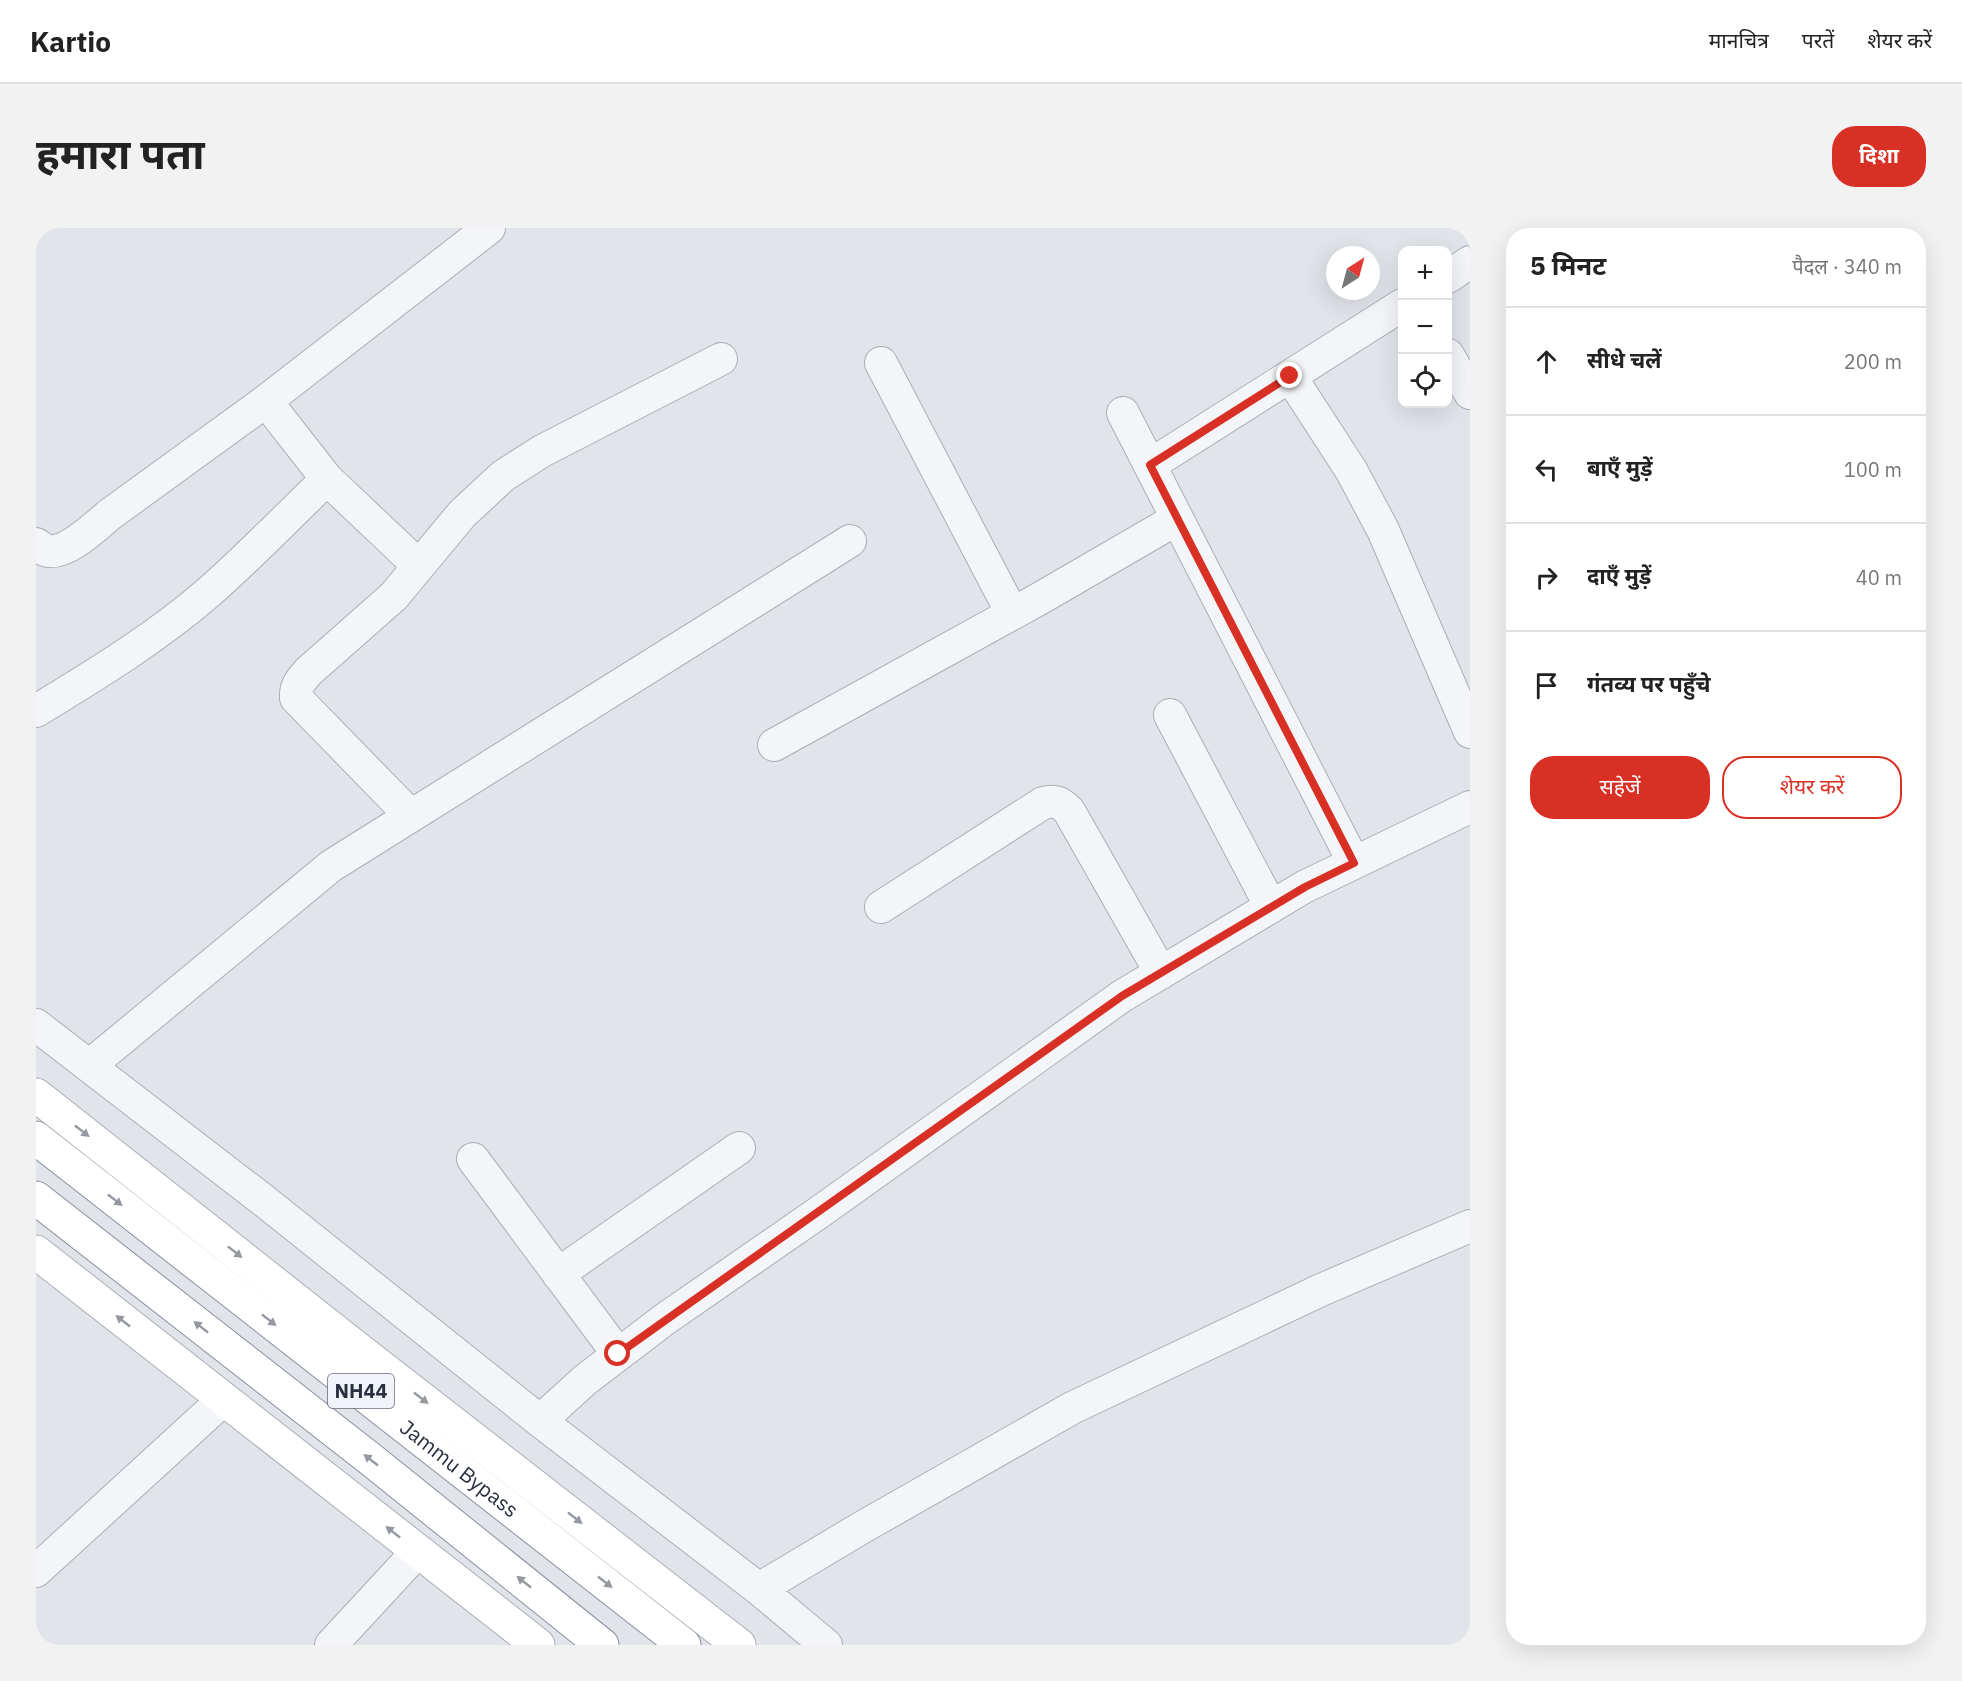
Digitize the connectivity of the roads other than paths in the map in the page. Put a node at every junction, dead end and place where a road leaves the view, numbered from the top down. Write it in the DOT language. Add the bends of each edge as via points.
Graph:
graph roads {
  1 [pos="489,228"];
  2 [pos="1470,262"];
  3 [pos="1452,274"];
  4 [pos="1398,308"];
  5 [pos="722,359"];
  6 [pos="1452,362"];
  7 [pos="881,363"];
  8 [pos="1290,376"];
  9 [pos="1470,393"];
  10 [pos="266,401"];
  11 [pos="1122,413"];
  12 [pos="1150,465"];
  13 [pos="327,479"];
  14 [pos="1177,519"];
  15 [pos="850,541"];
  16 [pos="36,544"];
  17 [pos="419,566"];
  18 [pos="1012,614"];
  19 [pos="36,711"];
  20 [pos="1170,715"];
  21 [pos="1470,732"];
  22 [pos="774,745"];
  23 [pos="1470,807"];
  24 [pos="410,815"];
  25 [pos="1354,863"];
  26 [pos="881,907"];
  27 [pos="1271,907"];
  28 [pos="1161,973"];
  29 [pos="36,1025"];
  30 [pos="89,1066"];
  31 [pos="36,1095"];
  32 [pos="36,1138"];
  33 [pos="739,1148"];
  34 [pos="473,1159"];
  35 [pos="36,1198"];
  36 [pos="1470,1226"];
  37 [pos="36,1252"];
  38 [pos="558,1274"];
  39 [pos="618,1354"];
  40 [pos="223,1400"];
  41 [pos="540,1421"];
  42 [pos="418,1551"];
  43 [pos="36,1571"];
  44 [pos="759,1589"];
  45 [pos="526,1642"];
  46 [pos="331,1645"];
  47 [pos="602,1645"];
  48 [pos="684,1645"];
  49 [pos="739,1645"];
  50 [pos="826,1645"];
  1 -- 10 [label="street"];
  2 -- 3 [label="street"];
  4 -- 8 [label="street"];
  5 -- 17 [label="street" via="542,451 503,476 462,514"];
  6 -- 9 [label="street"];
  7 -- 18 [label="street"];
  8 -- 12 [label="street"];
  8 -- 21 [label="street" via="1352,470 1383,530"];
  10 -- 13 [label="street"];
  10 -- 16 [label="street" via="63,549 48,551"];
  11 -- 12 [label="street"];
  12 -- 14 [label="street"];
  13 -- 17 [label="street"];
  13 -- 19 [label="street" via="208,592 90,679"];
  14 -- 18 [label="street"];
  14 -- 25 [label="street"];
  15 -- 24 [label="street"];
  17 -- 24 [label="street" via="394,596 309,671 295,690 302,705"];
  18 -- 22 [label="street"];
  20 -- 27 [label="street"];
  23 -- 25 [label="street"];
  24 -- 30 [label="street" via="330,866"];
  25 -- 27 [label="street"];
  26 -- 28 [label="street" via="1043,803 1053,801 1069,811"];
  27 -- 28 [label="street"];
  28 -- 39 [label="street" via="1112,1003"];
  29 -- 30 [label="street"];
  30 -- 41 [label="street"];
  31 -- 49 [label="main road, one-way"];
  32 -- 48 [label="main road, Jammu Bypass / NH44, one-way"];
  33 -- 38 [label="street"];
  34 -- 38 [label="street"];
  47 -- 35 [label="main road, NH44, one-way"];
  36 -- 44 [label="street" via="1321,1290 1072,1408"];
  40 -- 37 [label="main road, one-way"];
  38 -- 39 [label="street"];
  39 -- 41 [label="street"];
  42 -- 40 [label="main road, one-way"];
  40 -- 43 [label="street"];
  41 -- 44 [label="street"];
  42 -- 45 [label="main road"];
  42 -- 46 [label="street"];
  44 -- 50 [label="street"];
}
